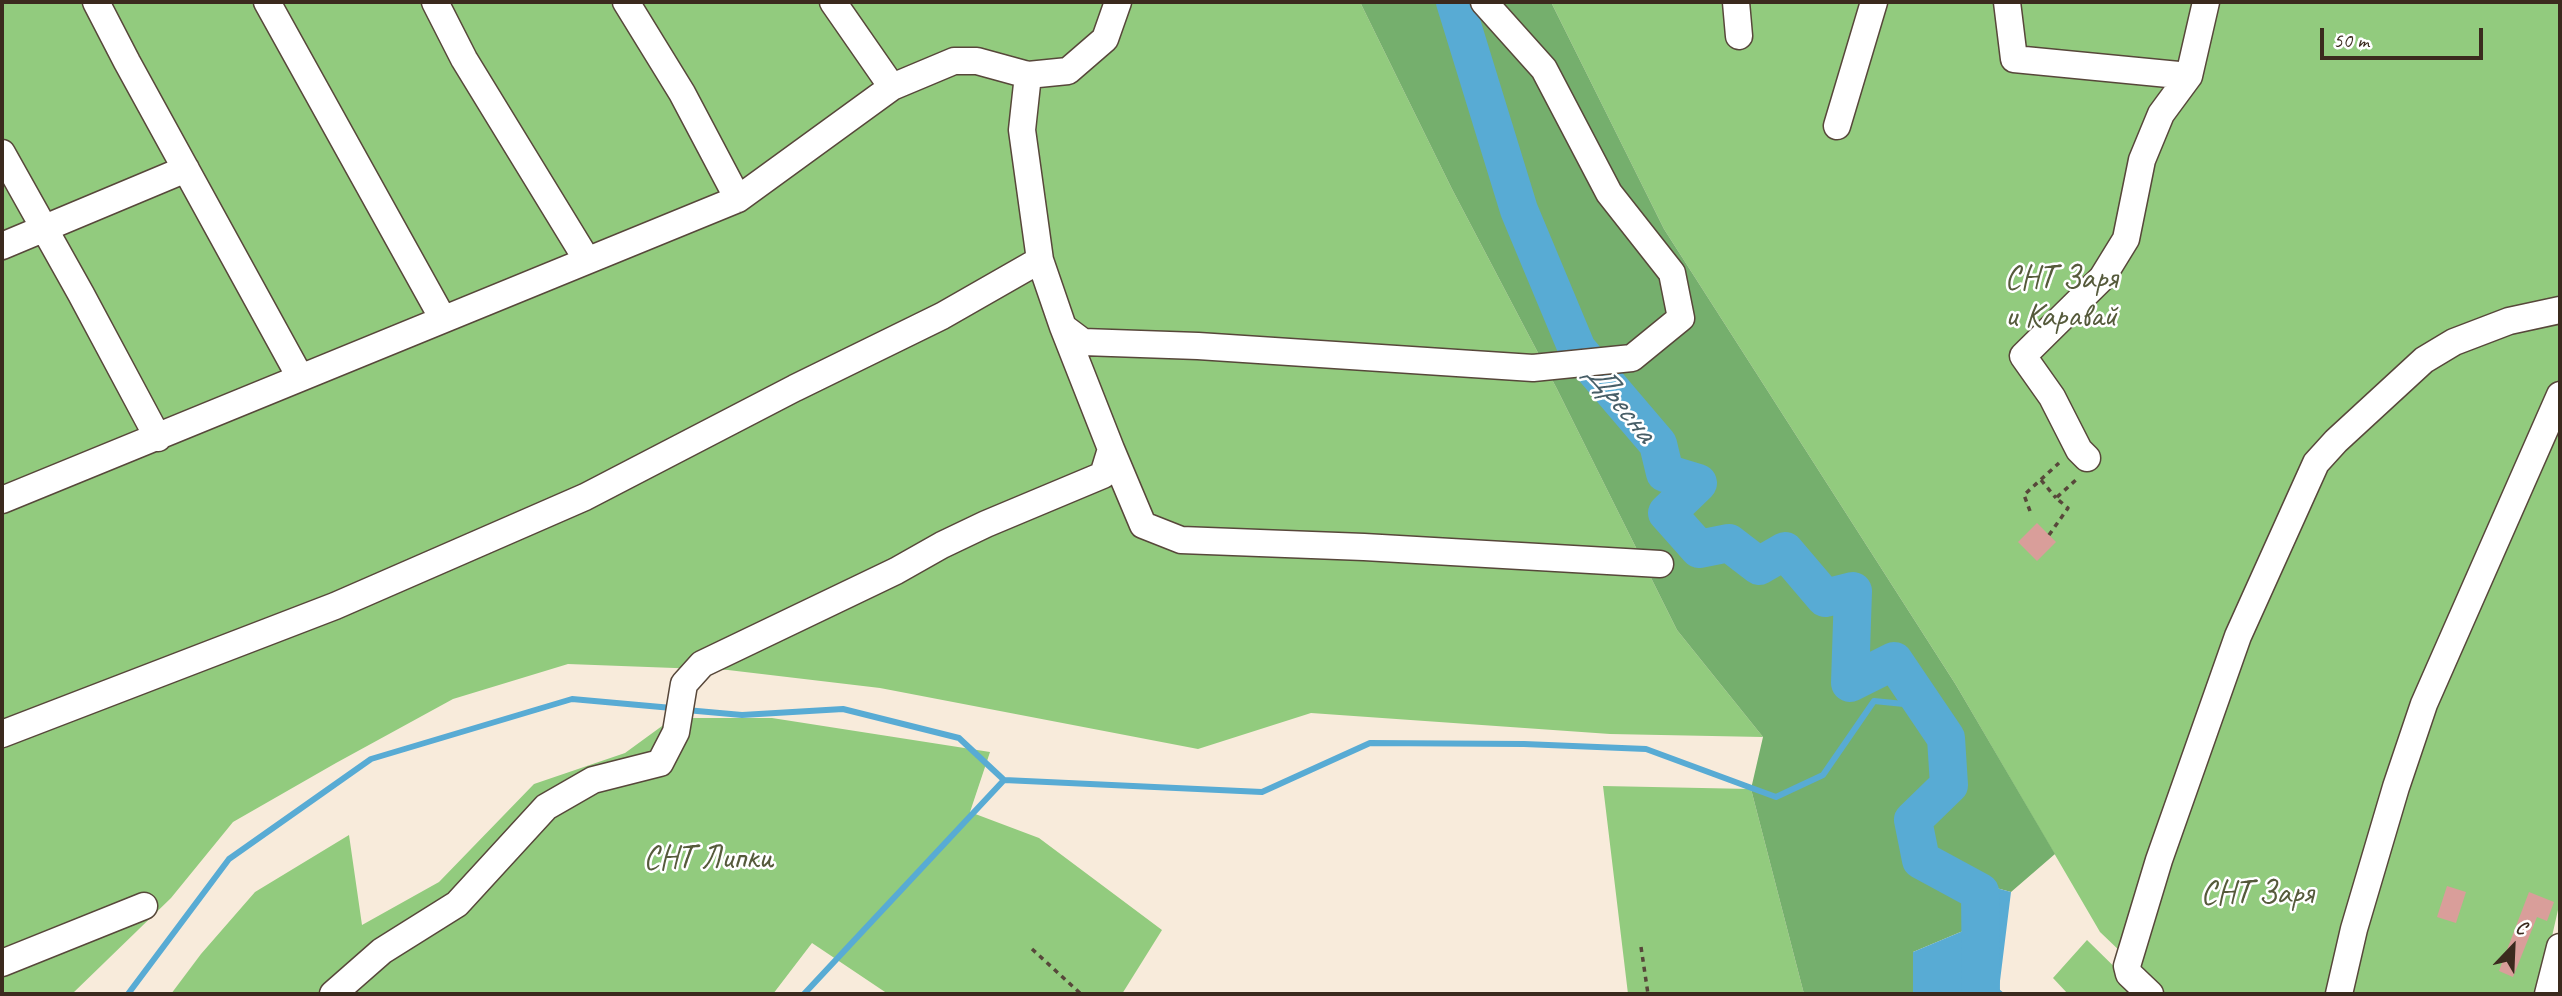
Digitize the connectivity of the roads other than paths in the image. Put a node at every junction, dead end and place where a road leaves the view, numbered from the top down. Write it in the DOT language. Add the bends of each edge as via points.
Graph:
graph roads {
  1 [pos="96,2"];
  2 [pos="267,2"];
  3 [pos="435,2"];
  4 [pos="626,2"];
  5 [pos="833,2"];
  6 [pos="1118,2"];
  7 [pos="1484,2"];
  8 [pos="1736,2"];
  9 [pos="1874,2"];
  10 [pos="2007,2"];
  11 [pos="2206,2"];
  12 [pos="1739,36"];
  13 [pos="1028,75"];
  14 [pos="2189,76"];
  15 [pos="892,87"];
  16 [pos="1837,126"];
  17 [pos="2,153"];
  18 [pos="186,169"];
  19 [pos="738,199"];
  20 [pos="44,228"];
  21 [pos="2,246"];
  22 [pos="587,260"];
  23 [pos="1040,260"];
  24 [pos="2560,310"];
  25 [pos="443,319"];
  26 [pos="1063,327"];
  27 [pos="300,377"];
  28 [pos="2560,395"];
  29 [pos="158,438"];
  30 [pos="1111,449"];
  31 [pos="2078,464"];
  32 [pos="2,500"];
  33 [pos="1660,564"];
  34 [pos="2,734"];
  35 [pos="144,906"];
  36 [pos="2560,947"];
  37 [pos="2,963"];
  38 [pos="333,994"];
  39 [pos="2150,994"];
  40 [pos="2339,994"];
  41 [pos="2548,994"];
  1 -- 18 [label="lane"];
  2 -- 25 [label="lane"];
  3 -- 22 [label="lane" via="464,59"];
  4 -- 19 [label="lane" via="682,93"];
  5 -- 15 [label="lane"];
  6 -- 13 [label="lane" via="1105,39 1089,55 1068,71"];
  7 -- 26 [label="lane" via="1544,69 1609,192 1672,273 1681,318 1632,358 1533,368 1083,342"];
  8 -- 12 [label="lane"];
  9 -- 16 [label="lane"];
  10 -- 14 [label="lane" via="2014,59"];
  11 -- 14 [label="lane"];
  13 -- 15 [label="lane" via="977,61 954,61"];
  13 -- 23 [label="lane" via="1022,130"];
  14 -- 31 [label="lane" via="2161,114 2142,160 2126,239 2102,278 2023,356 2052,397 2079,450"];
  15 -- 19 [label="lane"];
  17 -- 20 [label="lane"];
  18 -- 20 [label="lane"];
  18 -- 27 [label="lane"];
  19 -- 22 [label="lane"];
  20 -- 21 [label="lane"];
  20 -- 29 [label="lane"];
  22 -- 25 [label="lane"];
  23 -- 26 [label="lane"];
  23 -- 34 [label="lane" via="942,316 585,497 335,606"];
  24 -- 39 [label="lane" via="2509,321 2424,359 2315,463 2238,636 2159,860 2127,966 2129,974"];
  25 -- 27 [label="lane"];
  26 -- 30 [label="lane"];
  27 -- 29 [label="lane"];
  28 -- 40 [label="lane" via="2424,704 2380,838"];
  29 -- 32 [label="lane"];
  30 -- 33 [label="lane" via="1143,525 1181,540"];
  30 -- 38 [label="lane" via="1103,475 986,524 702,664 684,684 676,732 660,763 593,780 545,807 457,904 382,951"];
  35 -- 37 [label="lane"];
  36 -- 41 [label="lane"];
}
